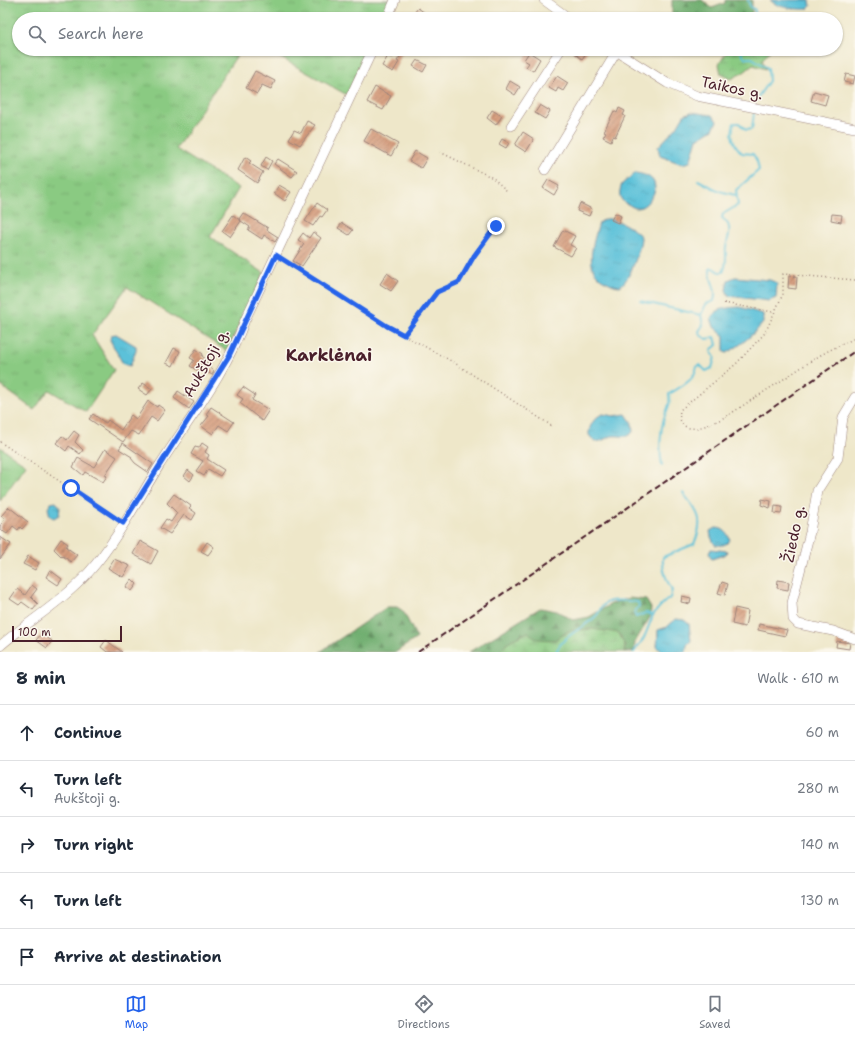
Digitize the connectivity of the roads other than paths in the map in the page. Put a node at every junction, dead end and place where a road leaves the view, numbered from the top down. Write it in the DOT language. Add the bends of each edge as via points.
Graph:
graph roads {
  1 [pos="395,0"];
  2 [pos="544,0"];
  3 [pos="389,12"];
  4 [pos="560,12"];
  5 [pos="370,56"];
  6 [pos="556,56"];
  7 [pos="612,56"];
  8 [pos="624,56"];
  9 [pos="511,126"];
  10 [pos="855,128"];
  11 [pos="545,170"];
  12 [pos="855,397"];
  13 [pos="855,639"];
  14 [pos="0,646"];
  1 -- 3 [label="street"];
  2 -- 4 [label="street"];
  5 -- 14 [label="street, Aukštoji g." via="232,351 90,571 75,587"];
  6 -- 9 [label="street"];
  7 -- 11 [label="street"];
  8 -- 10 [label="street, Taikos g." via="667,83 697,96"];
  12 -- 13 [label="street, Žiedo g." via="843,417 838,458 817,491 810,532 792,603 793,619 798,624 833,631"];
}
